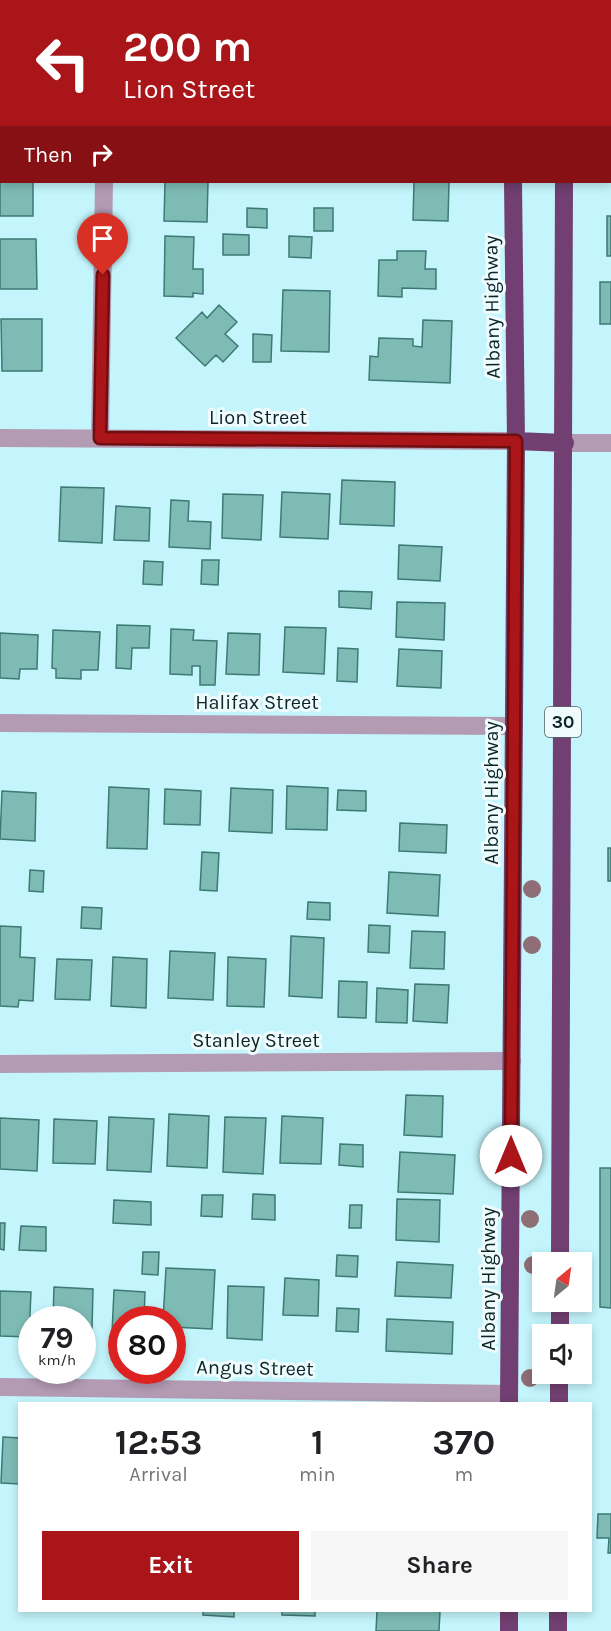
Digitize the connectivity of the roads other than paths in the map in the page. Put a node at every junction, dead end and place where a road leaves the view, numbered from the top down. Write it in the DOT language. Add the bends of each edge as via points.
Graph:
graph roads {
  1 [pos="104,183"];
  2 [pos="513,183"];
  3 [pos="564,183"];
  4 [pos="0,438"];
  5 [pos="100,438"];
  6 [pos="516,441"];
  7 [pos="565,443"];
  8 [pos="611,443"];
  9 [pos="0,723"];
  10 [pos="514,726"];
  11 [pos="512,1061"];
  12 [pos="0,1064"];
  13 [pos="560,1252"];
  14 [pos="560,1384"];
  15 [pos="0,1387"];
  16 [pos="509,1399"];
  17 [pos="559,1402"];
  18 [pos="509,1612"];
  19 [pos="558,1612"];
  20 [pos="509,1631"];
  21 [pos="558,1631"];
  1 -- 5 [label="street"];
  2 -- 6 [label="highway, Albany Highway"];
  3 -- 7 [label="highway, 30"];
  4 -- 5 [label="street, Lion Street"];
  5 -- 6 [label="street, Lion Street"];
  6 -- 7 [label="highway"];
  6 -- 10 [label="highway, Albany Highway"];
  7 -- 8 [label="street"];
  7 -- 13 [label="highway, 30"];
  9 -- 10 [label="street, Halifax Street"];
  10 -- 11 [label="highway, Albany Highway"];
  11 -- 12 [label="street, Stanley Street"];
  11 -- 16 [label="highway, Albany Highway"];
  14 -- 17 [label="highway"];
  15 -- 16 [label="street, Angus Street"];
  18 -- 20 [label="highway"];
  19 -- 21 [label="highway"];
}
